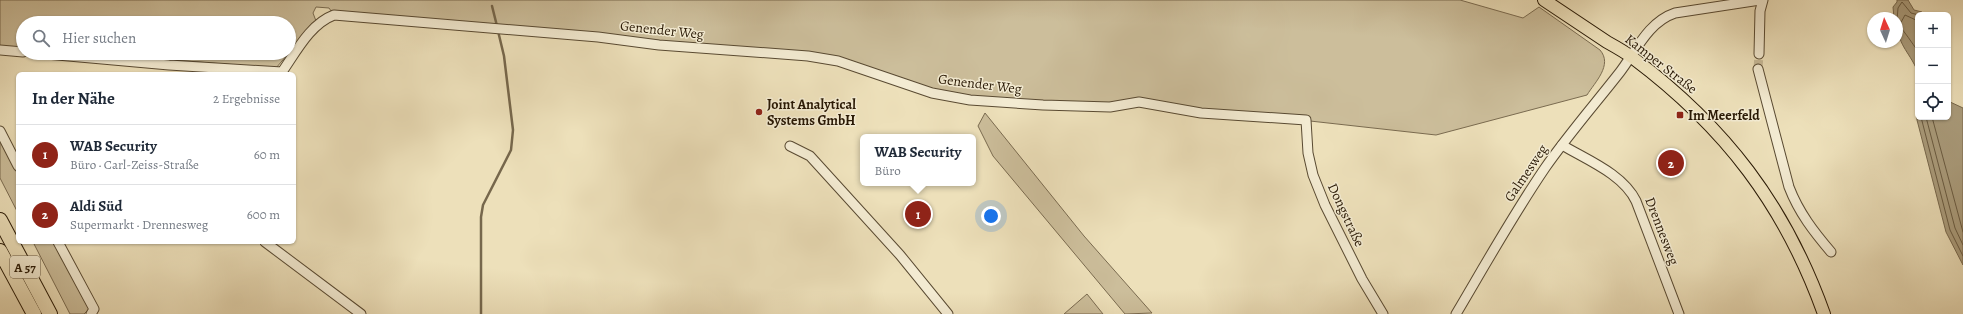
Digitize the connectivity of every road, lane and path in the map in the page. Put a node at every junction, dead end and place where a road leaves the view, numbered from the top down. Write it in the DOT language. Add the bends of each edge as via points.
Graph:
graph roads {
  1 [pos="1544,0"];
  2 [pos="1762,0"];
  3 [pos="0,50"];
  4 [pos="16,51"];
  5 [pos="296,53"];
  6 [pos="1759,54"];
  7 [pos="1632,57"];
  8 [pos="113,60"];
  9 [pos="291,60"];
  10 [pos="1758,69"];
  11 [pos="282,72"];
  12 [pos="282,72"];
  13 [pos="1306,120"];
  14 [pos="0,131"];
  15 [pos="1562,145"];
  16 [pos="790,146"];
  17 [pos="16,162"];
  18 [pos="0,220"];
  19 [pos="59,244"];
  20 [pos="268,244"];
  21 [pos="0,250"];
  22 [pos="1831,252"];
  23 [pos="34,314"];
  24 [pos="50,314"];
  25 [pos="91,314"];
  26 [pos="361,314"];
  27 [pos="948,314"];
  28 [pos="1383,314"];
  29 [pos="1456,314"];
  30 [pos="1678,314"];
  31 [pos="1824,314"];
  1 -- 7 [label="main road, Kamper Straße"];
  2 -- 6 [label="street"];
  2 -- 7 [label="street" via="1668,15 1650,30"];
  3 -- 4 [label="street"];
  5 -- 13 [label="street, Genender Weg" via="314,28 325,18 334,15 808,56 838,61 932,93 970,100 1110,107 1139,102 1201,113"];
  7 -- 15 [label="street, Galmesweg"];
  7 -- 31 [label="main road, Kamper Straße" via="1715,129 1756,180 1794,241"];
  8 -- 12 [label="street, Genender Weg"];
  9 -- 11 [label="street, Genender Weg"];
  10 -- 22 [label="street" via="1789,187 1803,217"];
  13 -- 28 [label="street, Dongstraße" via="1308,153 1313,175 1355,266"];
  14 -- 17 [label="street"];
  15 -- 29 [label="street, Galmesweg" via="1529,192"];
  15 -- 30 [label="street, Drennesweg" via="1615,177 1634,195"];
  16 -- 27 [label="street" via="810,156 900,255"];
  18 -- 24 [label="highway, A 57"];
  19 -- 25 [label="street" via="94,308"];
  20 -- 26 [label="street"];
  21 -- 23 [label="highway, A 57"];
}
